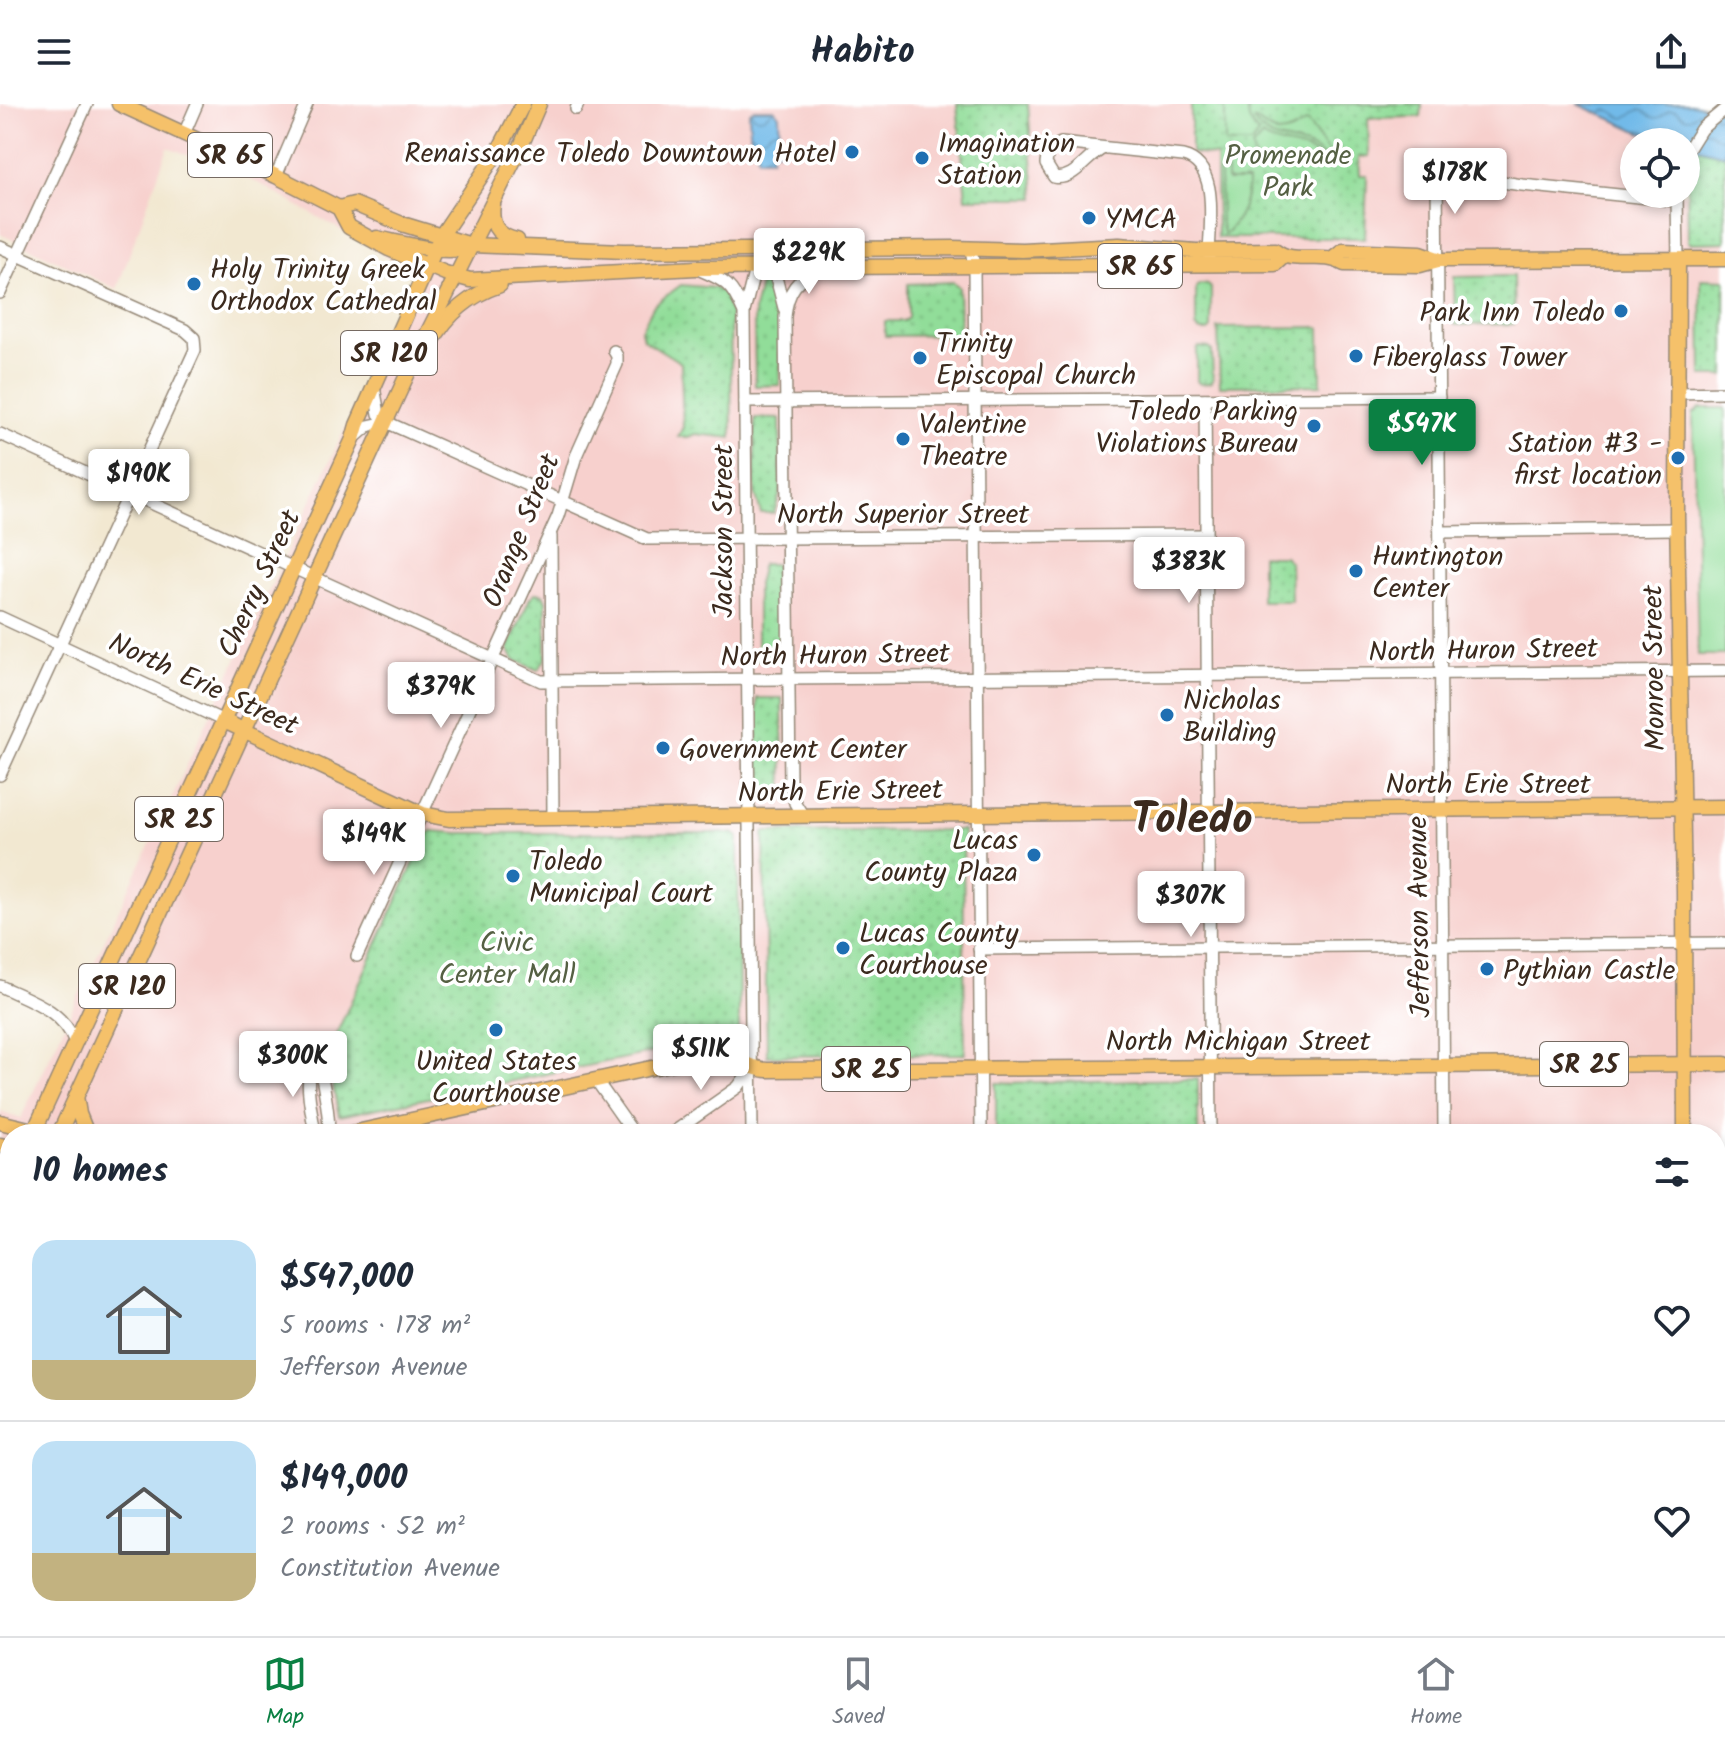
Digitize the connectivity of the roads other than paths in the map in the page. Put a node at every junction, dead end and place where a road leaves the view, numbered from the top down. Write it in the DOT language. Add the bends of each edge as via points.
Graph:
graph roads {
  1 [pos="87,104"];
  2 [pos="119,104"];
  3 [pos="197,104"];
  4 [pos="307,104"];
  5 [pos="523,104"];
  6 [pos="539,104"];
  7 [pos="1725,109"];
  8 [pos="1700,131"];
  9 [pos="184,134"];
  10 [pos="1104,148"];
  11 [pos="276,176"];
  12 [pos="1620,193"];
  13 [pos="496,196"];
  14 [pos="339,208"];
  15 [pos="1677,208"];
  16 [pos="363,235"];
  17 [pos="439,242"];
  18 [pos="471,245"];
  19 [pos="0,247"];
  20 [pos="551,248"];
  21 [pos="1077,248"];
  22 [pos="1155,248"];
  23 [pos="971,249"];
  24 [pos="765,251"];
  25 [pos="17,254"];
  26 [pos="1209,257"];
  27 [pos="1725,259"];
  28 [pos="1438,260"];
  29 [pos="1678,260"];
  30 [pos="1156,266"];
  31 [pos="428,267"];
  32 [pos="974,267"];
  33 [pos="1081,267"];
  34 [pos="696,268"];
  35 [pos="772,268"];
  36 [pos="824,268"];
  37 [pos="755,269"];
  38 [pos="455,277"];
  39 [pos="531,277"];
  40 [pos="0,293"];
  41 [pos="744,312"];
  42 [pos="785,317"];
  43 [pos="614,351"];
  44 [pos="406,381"];
  45 [pos="374,387"];
  46 [pos="1725,392"];
  47 [pos="1677,393"];
  48 [pos="1439,397"];
  49 [pos="1205,399"];
  50 [pos="974,401"];
  51 [pos="745,402"];
  52 [pos="786,402"];
  53 [pos="386,422"];
  54 [pos="0,434"];
  55 [pos="353,439"];
  56 [pos="130,494"];
  57 [pos="563,503"];
  58 [pos="1677,529"];
  59 [pos="551,532"];
  60 [pos="1441,532"];
  61 [pos="1206,535"];
  62 [pos="975,536"];
  63 [pos="746,538"];
  64 [pos="787,538"];
  65 [pos="293,569"];
  66 [pos="313,578"];
  67 [pos="0,617"];
  68 [pos="60,644"];
  69 [pos="493,660"];
  70 [pos="1678,671"];
  71 [pos="1725,671"];
  72 [pos="1441,674"];
  73 [pos="1208,675"];
  74 [pos="976,677"];
  75 [pos="747,678"];
  76 [pos="789,678"];
  77 [pos="552,682"];
  78 [pos="224,721"];
  79 [pos="244,730"];
  80 [pos="0,775"];
  81 [pos="1725,807"];
  82 [pos="1683,808"];
  83 [pos="1440,809"];
  84 [pos="1209,811"];
  85 [pos="978,813"];
  86 [pos="423,814"];
  87 [pos="803,816"];
  88 [pos="748,818"];
  89 [pos="553,819"];
  90 [pos="1684,943"];
  91 [pos="1725,943"];
  92 [pos="1442,945"];
  93 [pos="979,949"];
  94 [pos="1209,949"];
  95 [pos="357,956"];
  96 [pos="0,986"];
  97 [pos="75,1042"];
  98 [pos="1443,1064"];
  99 [pos="1685,1064"];
  100 [pos="1725,1064"];
  101 [pos="1210,1066"];
  102 [pos="751,1068"];
  103 [pos="981,1068"];
  104 [pos="596,1080"];
  105 [pos="76,1096"];
  106 [pos="43,1124"];
  107 [pos="63,1124"];
  108 [pos="82,1124"];
  109 [pos="313,1124"];
  110 [pos="331,1124"];
  111 [pos="393,1124"];
  112 [pos="627,1124"];
  113 [pos="685,1124"];
  114 [pos="752,1124"];
  115 [pos="981,1124"];
  116 [pos="1211,1124"];
  117 [pos="1444,1124"];
  118 [pos="1685,1124"];
  1 -- 25 [label="street"];
  2 -- 9 [label="main road, SR 65"];
  3 -- 9 [label="street"];
  4 -- 11 [label="street"];
  5 -- 17 [label="main road, Cherry Street"];
  6 -- 13 [label="main road, Cherry Street"];
  7 -- 8 [label="street"];
  9 -- 11 [label="main road, SR 65"];
  10 -- 10 [label="street" via="1061,143 1048,150 1046,164 1054,177 1065,178"];
  10 -- 26 [label="street" via="1183,156 1202,167 1209,180"];
  11 -- 14 [label="main road, SR 65"];
  12 -- 28 [label="street, Jefferson Avenue" via="1437,172"];
  13 -- 18 [label="main road, Cherry Street"];
  13 -- 20 [label="main road" via="492,217 499,234"];
  14 -- 16 [label="main road, SR 65" via="349,227"];
  14 -- 17 [label="main road, SR 65" via="354,204"];
  15 -- 29 [label="street, Monroe Street"];
  16 -- 17 [label="main road"];
  16 -- 31 [label="main road, SR 65"];
  17 -- 18 [label="main road, SR 65"];
  17 -- 31 [label="main road, Cherry Street / SR 120"];
  18 -- 20 [label="main road, SR 65"];
  18 -- 38 [label="main road, Cherry Street / SR 120"];
  19 -- 25 [label="street"];
  20 -- 24 [label="main road, SR 65"];
  21 -- 22 [label="main road, SR 65"];
  21 -- 23 [label="main road, SR 65"];
  21 -- 33 [label="main road" via="1073,258"];
  22 -- 26 [label="main road, SR 65"];
  22 -- 30 [label="main road" via="1160,258"];
  23 -- 24 [label="main road, SR 65"];
  23 -- 32 [label="street"];
  24 -- 35 [label="street"];
  24 -- 37 [label="street, Jackson Street"];
  25 -- 40 [label="street"];
  25 -- 56 [label="street" via="194,338 195,350"];
  26 -- 28 [label="main road, SR 65" via="1275,264 1283,257 1334,257 1344,264 1420,265"];
  26 -- 30 [label="main road, SR 65"];
  27 -- 29 [label="main road"];
  28 -- 29 [label="main road, SR 65"];
  28 -- 48 [label="street, Jefferson Avenue"];
  29 -- 47 [label="main road, Monroe Street"];
  30 -- 33 [label="main road, SR 65"];
  31 -- 38 [label="main road, SR 65"];
  31 -- 45 [label="main road, Cherry Street / SR 120"];
  32 -- 33 [label="main road, SR 65"];
  32 -- 36 [label="main road, SR 65"];
  32 -- 50 [label="street"];
  34 -- 37 [label="main road, SR 65"];
  34 -- 39 [label="main road, SR 65"];
  34 -- 41 [label="street" via="724,280"];
  35 -- 36 [label="main road, SR 65"];
  35 -- 37 [label="main road, SR 65"];
  35 -- 42 [label="street"];
  36 -- 42 [label="street" via="809,273 788,294"];
  37 -- 41 [label="street, Jackson Street"];
  38 -- 39 [label="main road, SR 65"];
  38 -- 44 [label="main road, Cherry Street / SR 120"];
  39 -- 44 [label="main road" via="485,291 459,308"];
  41 -- 51 [label="street, Jackson Street"];
  42 -- 52 [label="street"];
  43 -- 57 [label="street, Orange Street" via="617,364 576,456"];
  44 -- 53 [label="main road, Cherry Street / SR 120"];
  45 -- 53 [label="street" via="379,414"];
  45 -- 55 [label="main road, Cherry Street / SR 120"];
  46 -- 47 [label="street"];
  47 -- 58 [label="main road, Monroe Street"];
  48 -- 49 [label="street"];
  48 -- 60 [label="street, Jefferson Avenue"];
  49 -- 50 [label="street"];
  49 -- 61 [label="street"];
  50 -- 52 [label="street"];
  50 -- 62 [label="street"];
  51 -- 52 [label="street"];
  51 -- 63 [label="street, Jackson Street"];
  52 -- 64 [label="street"];
  53 -- 55 [label="street" via="368,426"];
  53 -- 57 [label="street, North Superior Street"];
  53 -- 66 [label="main road, Cherry Street / SR 120"];
  54 -- 56 [label="street, North Huron Street"];
  55 -- 65 [label="main road, Cherry Street / SR 120"];
  56 -- 65 [label="street, North Huron Street"];
  56 -- 68 [label="street"];
  57 -- 59 [label="street, Orange Street"];
  57 -- 63 [label="street, North Superior Street" via="647,539"];
  58 -- 60 [label="street"];
  58 -- 70 [label="main road, Monroe Street"];
  59 -- 69 [label="street, Orange Street"];
  59 -- 77 [label="street"];
  60 -- 72 [label="street, Jefferson Avenue"];
  61 -- 62 [label="street, North Superior Street"];
  61 -- 73 [label="street"];
  62 -- 64 [label="street, North Superior Street"];
  62 -- 74 [label="street"];
  63 -- 64 [label="street, North Superior Street"];
  63 -- 75 [label="street, Jackson Street"];
  64 -- 76 [label="street"];
  65 -- 66 [label="street, North Huron Street"];
  65 -- 78 [label="main road, Cherry Street / SR 120"];
  66 -- 69 [label="street, North Huron Street"];
  66 -- 79 [label="main road, Cherry Street / SR 120"];
  67 -- 68 [label="street, North Erie Street"];
  68 -- 78 [label="street, North Erie Street"];
  68 -- 80 [label="street"];
  69 -- 77 [label="street, North Huron Street" via="535,680"];
  69 -- 86 [label="street, Orange Street"];
  70 -- 71 [label="street, North Huron Street"];
  70 -- 72 [label="street, North Huron Street"];
  70 -- 82 [label="main road, Monroe Street"];
  72 -- 73 [label="street, North Huron Street"];
  72 -- 83 [label="street, Jefferson Avenue"];
  73 -- 74 [label="street, North Huron Street"];
  73 -- 84 [label="street"];
  74 -- 76 [label="street, North Huron Street"];
  74 -- 85 [label="street"];
  75 -- 76 [label="street, North Huron Street"];
  75 -- 77 [label="street, North Huron Street"];
  75 -- 88 [label="street, Jackson Street"];
  76 -- 87 [label="street" via="790,784"];
  77 -- 89 [label="street"];
  78 -- 79 [label="main road, North Erie Street"];
  78 -- 97 [label="main road, Cherry Street / SR 25"];
  79 -- 86 [label="main road, North Erie Street"];
  79 -- 105 [label="main road, Cherry Street / SR 120"];
  81 -- 82 [label="main road, North Erie Street"];
  82 -- 83 [label="main road, North Erie Street"];
  82 -- 90 [label="main road, Monroe Street"];
  83 -- 84 [label="main road, North Erie Street"];
  83 -- 92 [label="street, Jefferson Avenue"];
  84 -- 85 [label="main road, North Erie Street"];
  84 -- 94 [label="street"];
  85 -- 87 [label="main road, North Erie Street"];
  85 -- 93 [label="street"];
  86 -- 89 [label="main road, North Erie Street" via="470,820"];
  86 -- 95 [label="street, Orange Street"];
  87 -- 88 [label="main road, North Erie Street"];
  88 -- 89 [label="main road, North Erie Street"];
  88 -- 102 [label="street, Jackson Street"];
  90 -- 91 [label="street"];
  90 -- 92 [label="street"];
  90 -- 99 [label="main road, Monroe Street"];
  92 -- 94 [label="street"];
  92 -- 98 [label="street, Jefferson Avenue"];
  93 -- 94 [label="street"];
  93 -- 103 [label="street"];
  94 -- 101 [label="street"];
  96 -- 97 [label="street" via="50,1010"];
  97 -- 106 [label="main road, Cherry Street / SR 25"];
  98 -- 99 [label="main road, North Michigan Street / SR 25"];
  98 -- 101 [label="main road, North Michigan Street / SR 25"];
  98 -- 117 [label="street, Jefferson Avenue"];
  99 -- 100 [label="main road, North Michigan Street / SR 25"];
  99 -- 118 [label="main road, Monroe Street"];
  101 -- 103 [label="main road, North Michigan Street / SR 25"];
  101 -- 116 [label="street"];
  102 -- 103 [label="main road, North Michigan Street / SR 25"];
  102 -- 104 [label="main road, SR 25" via="712,1057"];
  102 -- 113 [label="street" via="738,1087"];
  102 -- 114 [label="street, Jackson Street"];
  103 -- 115 [label="street"];
  104 -- 111 [label="main road, SR 25"];
  104 -- 112 [label="street"];
  105 -- 107 [label="main road, Cherry Street / SR 120"];
  105 -- 108 [label="main road"];
  109 -- 110 [label="street" via="310,1066 316,1058"];
}
